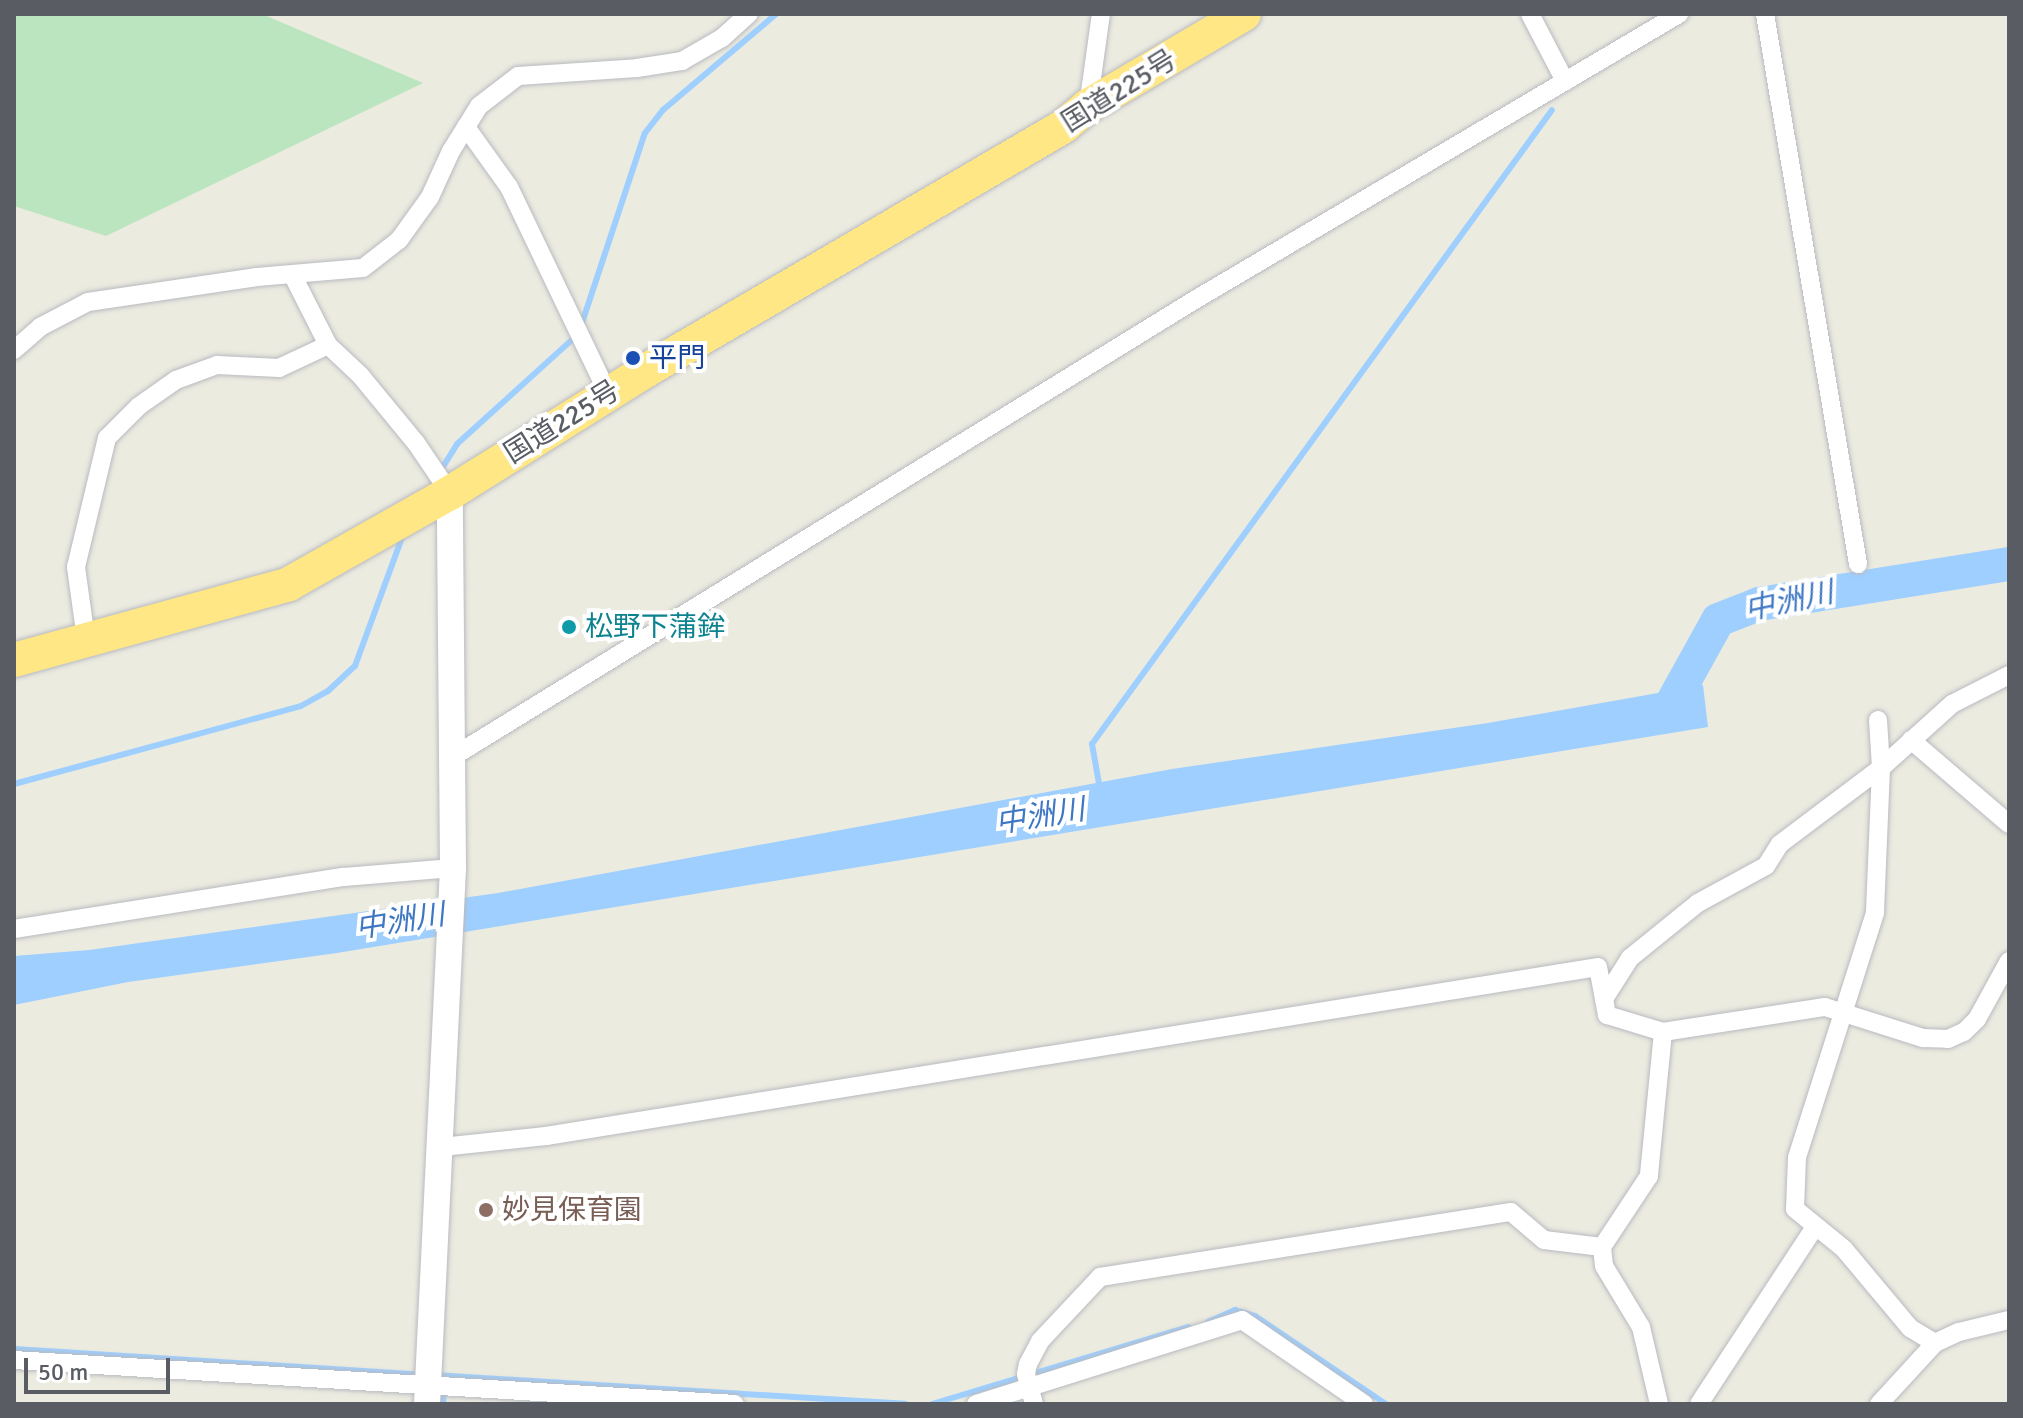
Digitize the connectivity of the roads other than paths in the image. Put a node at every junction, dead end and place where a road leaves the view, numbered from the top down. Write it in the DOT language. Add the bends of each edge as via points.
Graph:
graph roads {
  1 [pos="749,14"];
  2 [pos="1101,14"];
  3 [pos="1244,14"];
  4 [pos="1530,14"];
  5 [pos="1679,14"];
  6 [pos="1765,14"];
  7 [pos="1565,81"];
  8 [pos="1088,106"];
  9 [pos="466,127"];
  10 [pos="293,276"];
  11 [pos="328,345"];
  12 [pos="14,350"];
  13 [pos="608,394"];
  14 [pos="450,493"];
  15 [pos="1858,564"];
  16 [pos="86,639"];
  17 [pos="14,660"];
  18 [pos="2009,675"];
  19 [pos="1878,720"];
  20 [pos="1911,740"];
  21 [pos="454,756"];
  22 [pos="1881,768"];
  23 [pos="2009,824"];
  24 [pos="453,873"];
  25 [pos="14,929"];
  26 [pos="2009,961"];
  27 [pos="1604,999"];
  28 [pos="1842,1011"];
  29 [pos="1663,1032"];
  30 [pos="441,1147"];
  31 [pos="1815,1227"];
  32 [pos="1602,1247"];
  33 [pos="2009,1320"];
  34 [pos="1935,1343"];
  35 [pos="14,1360"];
  36 [pos="434,1385"];
  37 [pos="1030,1387"];
  38 [pos="735,1404"];
  39 [pos="976,1404"];
  40 [pos="1364,1404"];
  41 [pos="1659,1404"];
  42 [pos="1699,1404"];
  43 [pos="1879,1404"];
  1 -- 9 [label="street" via="722,38 682,61 518,76 479,106"];
  2 -- 8 [label="street"];
  3 -- 8 [label="highway, 国道225号"];
  4 -- 7 [label="street"];
  5 -- 7 [label="street"];
  6 -- 15 [label="street"];
  7 -- 21 [label="street" via="1198,298"];
  8 -- 13 [label="highway, 国道225号" via="1064,126"];
  9 -- 10 [label="street" via="430,197 399,240 363,268"];
  9 -- 13 [label="street" via="509,187"];
  10 -- 11 [label="street"];
  10 -- 12 [label="street" via="88,302 40,327"];
  11 -- 14 [label="street" via="360,375"];
  11 -- 16 [label="street" via="279,368 217,365 176,380 107,438 76,567"];
  13 -- 14 [label="highway, 国道225号"];
  14 -- 16 [label="highway, 国道225号" via="289,584"];
  14 -- 21 [label="street"];
  16 -- 17 [label="highway, 国道225号"];
  18 -- 20 [label="street" via="1952,704"];
  19 -- 22 [label="street"];
  20 -- 22 [label="street"];
  20 -- 23 [label="street"];
  21 -- 24 [label="street"];
  22 -- 27 [label="street" via="1780,844 1766,866 1698,903 1630,958"];
  22 -- 28 [label="street" via="1875,913"];
  24 -- 25 [label="street" via="344,877"];
  24 -- 30 [label="street"];
  26 -- 28 [label="street" via="1977,1019 1948,1039 1923,1038"];
  27 -- 29 [label="street" via="1607,1015"];
  27 -- 30 [label="street" via="1598,967 546,1136"];
  28 -- 29 [label="street" via="1825,1007"];
  28 -- 31 [label="street" via="1797,1157 1795,1209"];
  29 -- 32 [label="street" via="1649,1176"];
  30 -- 36 [label="street"];
  31 -- 34 [label="street" via="1844,1249 1910,1328"];
  31 -- 42 [label="street"];
  32 -- 37 [label="street" via="1544,1240 1511,1212 1100,1277 1040,1341"];
  32 -- 41 [label="street" via="1604,1266 1641,1327"];
  33 -- 34 [label="street"];
  34 -- 43 [label="street"];
  35 -- 36 [label="street"];
  36 -- 38 [label="street"];
  37 -- 39 [label="street"];
  37 -- 40 [label="street" via="1242,1320"];
}
